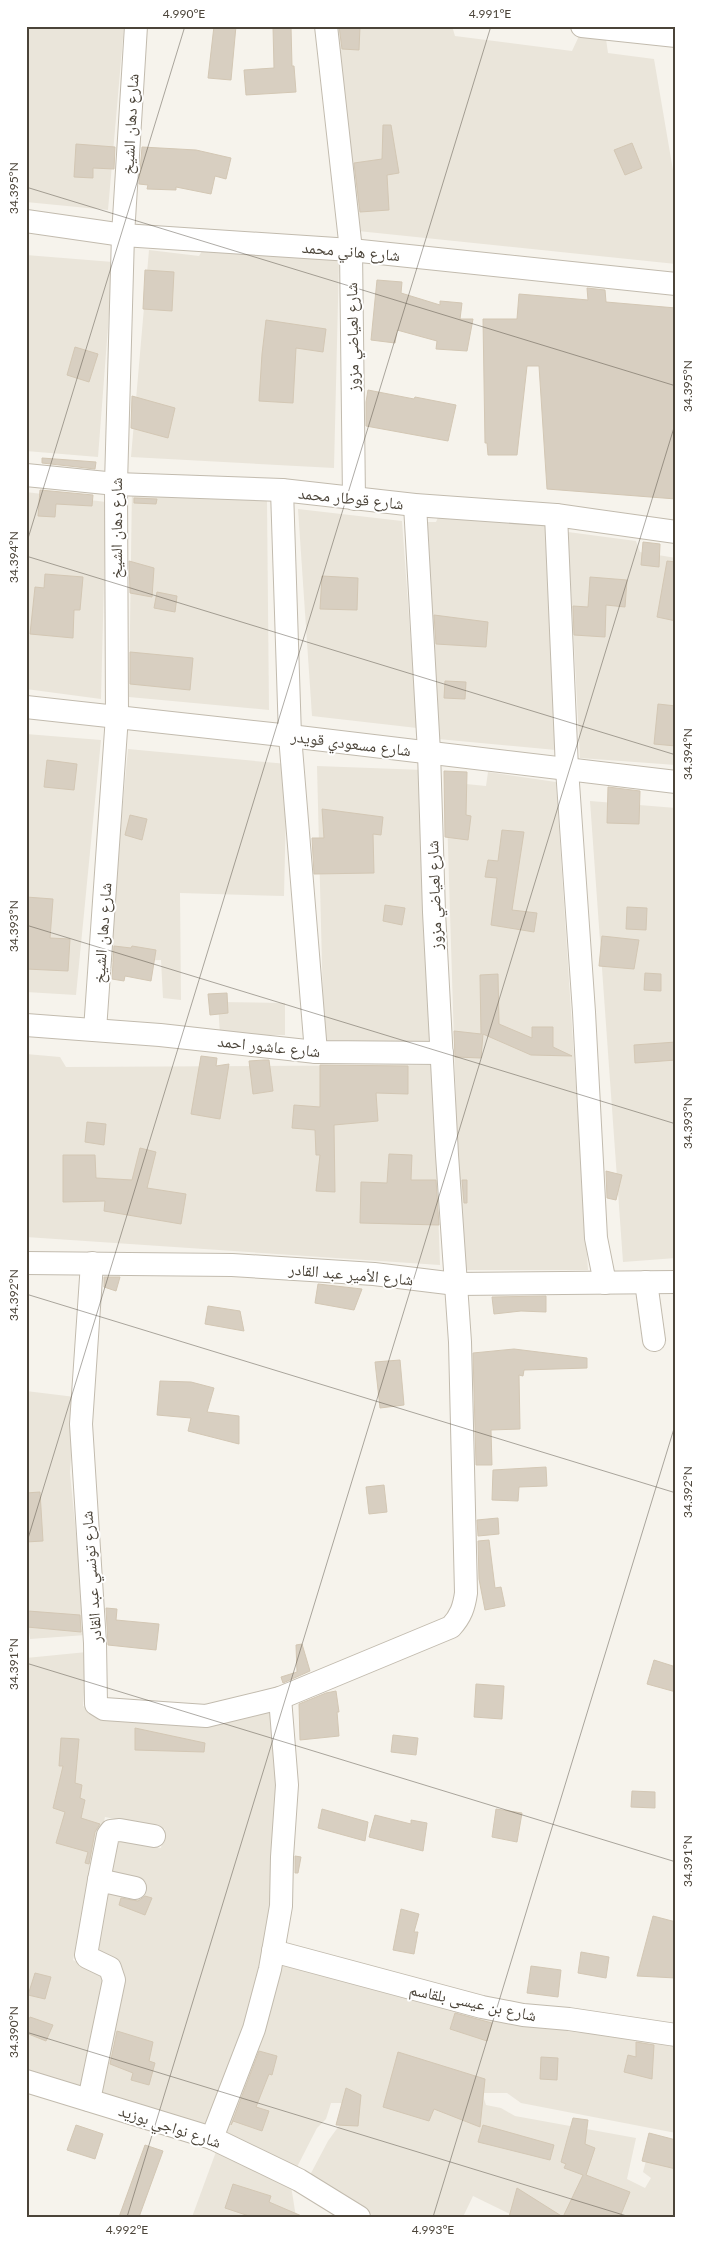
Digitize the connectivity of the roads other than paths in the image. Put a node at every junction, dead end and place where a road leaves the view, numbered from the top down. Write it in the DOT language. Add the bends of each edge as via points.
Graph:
graph roads {
  1 [pos="136,26"];
  2 [pos="326,26"];
  3 [pos="582,26"];
  4 [pos="674,26"];
  5 [pos="676,35"];
  6 [pos="26,221"];
  7 [pos="123,235"];
  8 [pos="351,250"];
  9 [pos="676,284"];
  10 [pos="26,475"];
  11 [pos="116,484"];
  12 [pos="282,490"];
  13 [pos="354,498"];
  14 [pos="415,505"];
  15 [pos="556,515"];
  16 [pos="676,532"];
  17 [pos="26,707"];
  18 [pos="117,716"];
  19 [pos="290,736"];
  20 [pos="429,752"];
  21 [pos="567,769"];
  22 [pos="676,782"];
  23 [pos="26,1025"];
  24 [pos="95,1030"];
  25 [pos="316,1052"];
  26 [pos="442,1053"];
  27 [pos="26,1263"];
  28 [pos="92,1263"];
  29 [pos="605,1282"];
  30 [pos="646,1282"];
  31 [pos="676,1282"];
  32 [pos="456,1284"];
  33 [pos="654,1340"];
  34 [pos="280,1698"];
  35 [pos="154,1836"];
  36 [pos="99,1880"];
  37 [pos="135,1888"];
  38 [pos="273,1951"];
  39 [pos="676,2035"];
  40 [pos="26,2081"];
  41 [pos="88,2100"];
  42 [pos="212,2138"];
  43 [pos="359,2217"];
  1 -- 7 [label="street, شارع دهان الشيخ"];
  2 -- 8 [label="street, شارع لعياضي مزوز"];
  3 -- 5 [label="street"];
  4 -- 5 [label="street"];
  6 -- 7 [label="street, شارع هاني محمد"];
  7 -- 8 [label="street, شارع هاني محمد"];
  7 -- 11 [label="street, شارع دهان الشيخ"];
  8 -- 9 [label="street, شارع هاني محمد"];
  8 -- 13 [label="street, شارع لعياضي مزوز"];
  10 -- 11 [label="street, شارع قوطار محمد"];
  11 -- 12 [label="street, شارع قوطار محمد"];
  11 -- 18 [label="street, شارع دهان الشيخ"];
  12 -- 13 [label="street, شارع قوطار محمد"];
  12 -- 19 [label="street"];
  13 -- 14 [label="street, شارع قوطار محمد"];
  14 -- 15 [label="street, شارع قوطار محمد"];
  14 -- 20 [label="street, شارع لعياضي مزوز"];
  15 -- 16 [label="street, شارع قوطار محمد"];
  15 -- 21 [label="street"];
  17 -- 18 [label="street, شارع مسعودي قويدر"];
  18 -- 19 [label="street, شارع مسعودي قويدر"];
  18 -- 24 [label="street, شارع دهان الشيخ"];
  19 -- 20 [label="street, شارع مسعودي قويدر"];
  19 -- 25 [label="street"];
  20 -- 21 [label="street, شارع مسعودي قويدر"];
  20 -- 26 [label="street, شارع لعياضي مزوز"];
  21 -- 22 [label="street, شارع مسعودي قويدر"];
  21 -- 29 [label="street" via="596,1238"];
  23 -- 24 [label="street, شارع عاشور احمد"];
  24 -- 25 [label="street, شارع عاشور احمد"];
  25 -- 26 [label="street, شارع عاشور احمد"];
  26 -- 32 [label="street, شارع لعياضي مزوز"];
  27 -- 28 [label="street, شارع الأمير عبد القادر"];
  28 -- 32 [label="street, شارع الأمير عبد القادر" via="232,1265 374,1274"];
  28 -- 34 [label="street, شارع تونسي عبد القادر" via="81,1424 96,1643 96,1704 104,1709 206,1716"];
  29 -- 30 [label="street, شارع الأمير عبد القادر"];
  29 -- 32 [label="street, شارع الأمير عبد القادر"];
  30 -- 31 [label="street, شارع الأمير عبد القادر"];
  30 -- 33 [label="street"];
  32 -- 34 [label="street, شارع لعياضي مزوز" via="460,1342 464,1609 451,1627"];
  34 -- 38 [label="street" via="287,1785 281,1906"];
  35 -- 36 [label="street" via="111,1831"];
  36 -- 37 [label="street"];
  36 -- 41 [label="street" via="86,1954 110,1968 114,1980"];
  38 -- 39 [label="street, شارع بن عيسى بلقاسم" via="482,2007"];
  38 -- 42 [label="street" via="254,2029"];
  40 -- 41 [label="street, شارع نواجي بوزيد"];
  41 -- 42 [label="street, شارع نواجي بوزيد"];
  42 -- 43 [label="street, شارع نواجي بوزيد" via="299,2180"];
}
